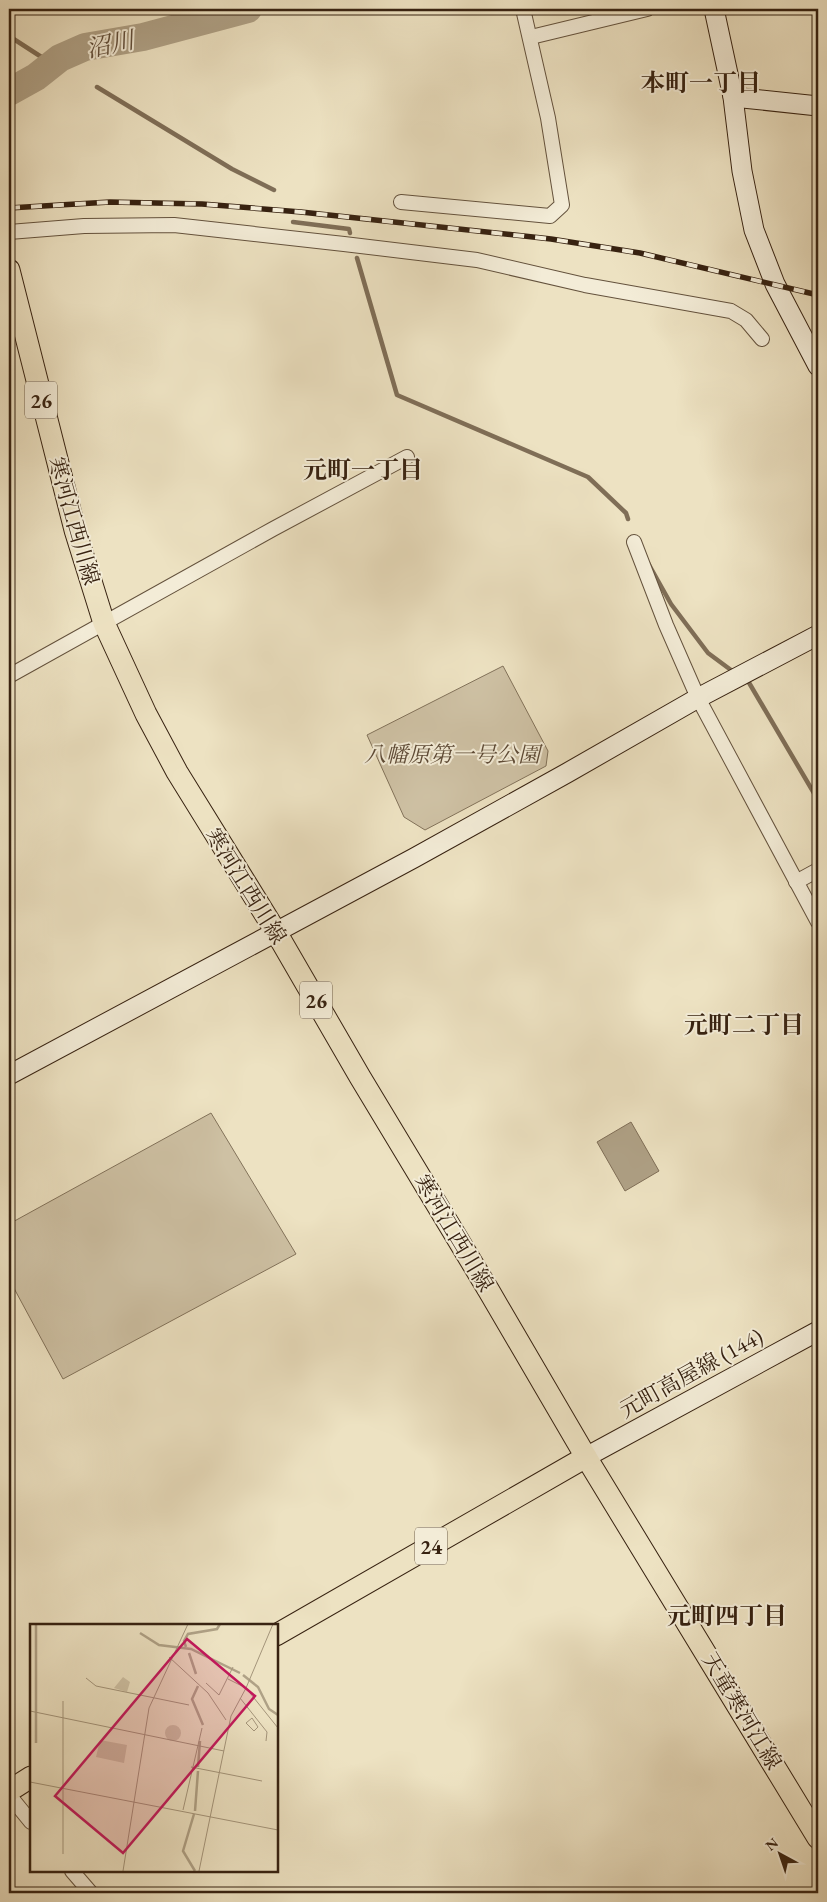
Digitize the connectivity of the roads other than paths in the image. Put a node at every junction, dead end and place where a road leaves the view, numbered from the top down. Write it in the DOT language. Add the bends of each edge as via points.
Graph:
graph roads {
  1 [pos="523,9"];
  2 [pos="647,9"];
  3 [pos="714,9"];
  4 [pos="531,37"];
  5 [pos="733,97"];
  6 [pos="818,106"];
  7 [pos="401,202"];
  8 [pos="9,232"];
  9 [pos="9,270"];
  10 [pos="762,339"];
  11 [pos="818,366"];
  12 [pos="407,457"];
  13 [pos="634,542"];
  14 [pos="104,623"];
  15 [pos="818,635"];
  16 [pos="9,676"];
  17 [pos="698,698"];
  18 [pos="818,870"];
  19 [pos="796,882"];
  20 [pos="818,922"];
  21 [pos="276,932"];
  22 [pos="9,1075"];
  23 [pos="818,1331"];
  24 [pos="586,1457"];
  25 [pos="278,1634"];
  26 [pos="30,1778"];
  27 [pos="9,1791"];
  28 [pos="9,1795"];
  29 [pos="30,1821"];
  30 [pos="818,1838"];
  31 [pos="73,1872"];
  32 [pos="91,1893"];
  1 -- 4 [label="street"];
  2 -- 4 [label="street"];
  3 -- 5 [label="street"];
  4 -- 7 [label="street" via="562,205 550,216"];
  5 -- 6 [label="street"];
  5 -- 11 [label="street" via="742,171 754,230 775,284"];
  8 -- 10 [label="street" via="84,226 174,225 477,260 585,285 731,311 746,320"];
  9 -- 14 [label="main road, 寒河江西川線 / 26" via="75,530"];
  12 -- 14 [label="street"];
  13 -- 17 [label="street"];
  14 -- 16 [label="street"];
  14 -- 21 [label="main road, 寒河江西川線 / 26" via="177,772"];
  15 -- 17 [label="street"];
  17 -- 19 [label="street"];
  17 -- 21 [label="street"];
  18 -- 19 [label="street"];
  19 -- 20 [label="street"];
  21 -- 22 [label="street"];
  21 -- 24 [label="main road, 寒河江西川線 / 26"];
  23 -- 24 [label="street, 元町高屋線 (144)"];
  24 -- 25 [label="main road, 24"];
  24 -- 30 [label="main road, 天童寒河江線"];
  26 -- 27 [label="main road"];
  28 -- 29 [label="street"];
  31 -- 32 [label="street"];
}
